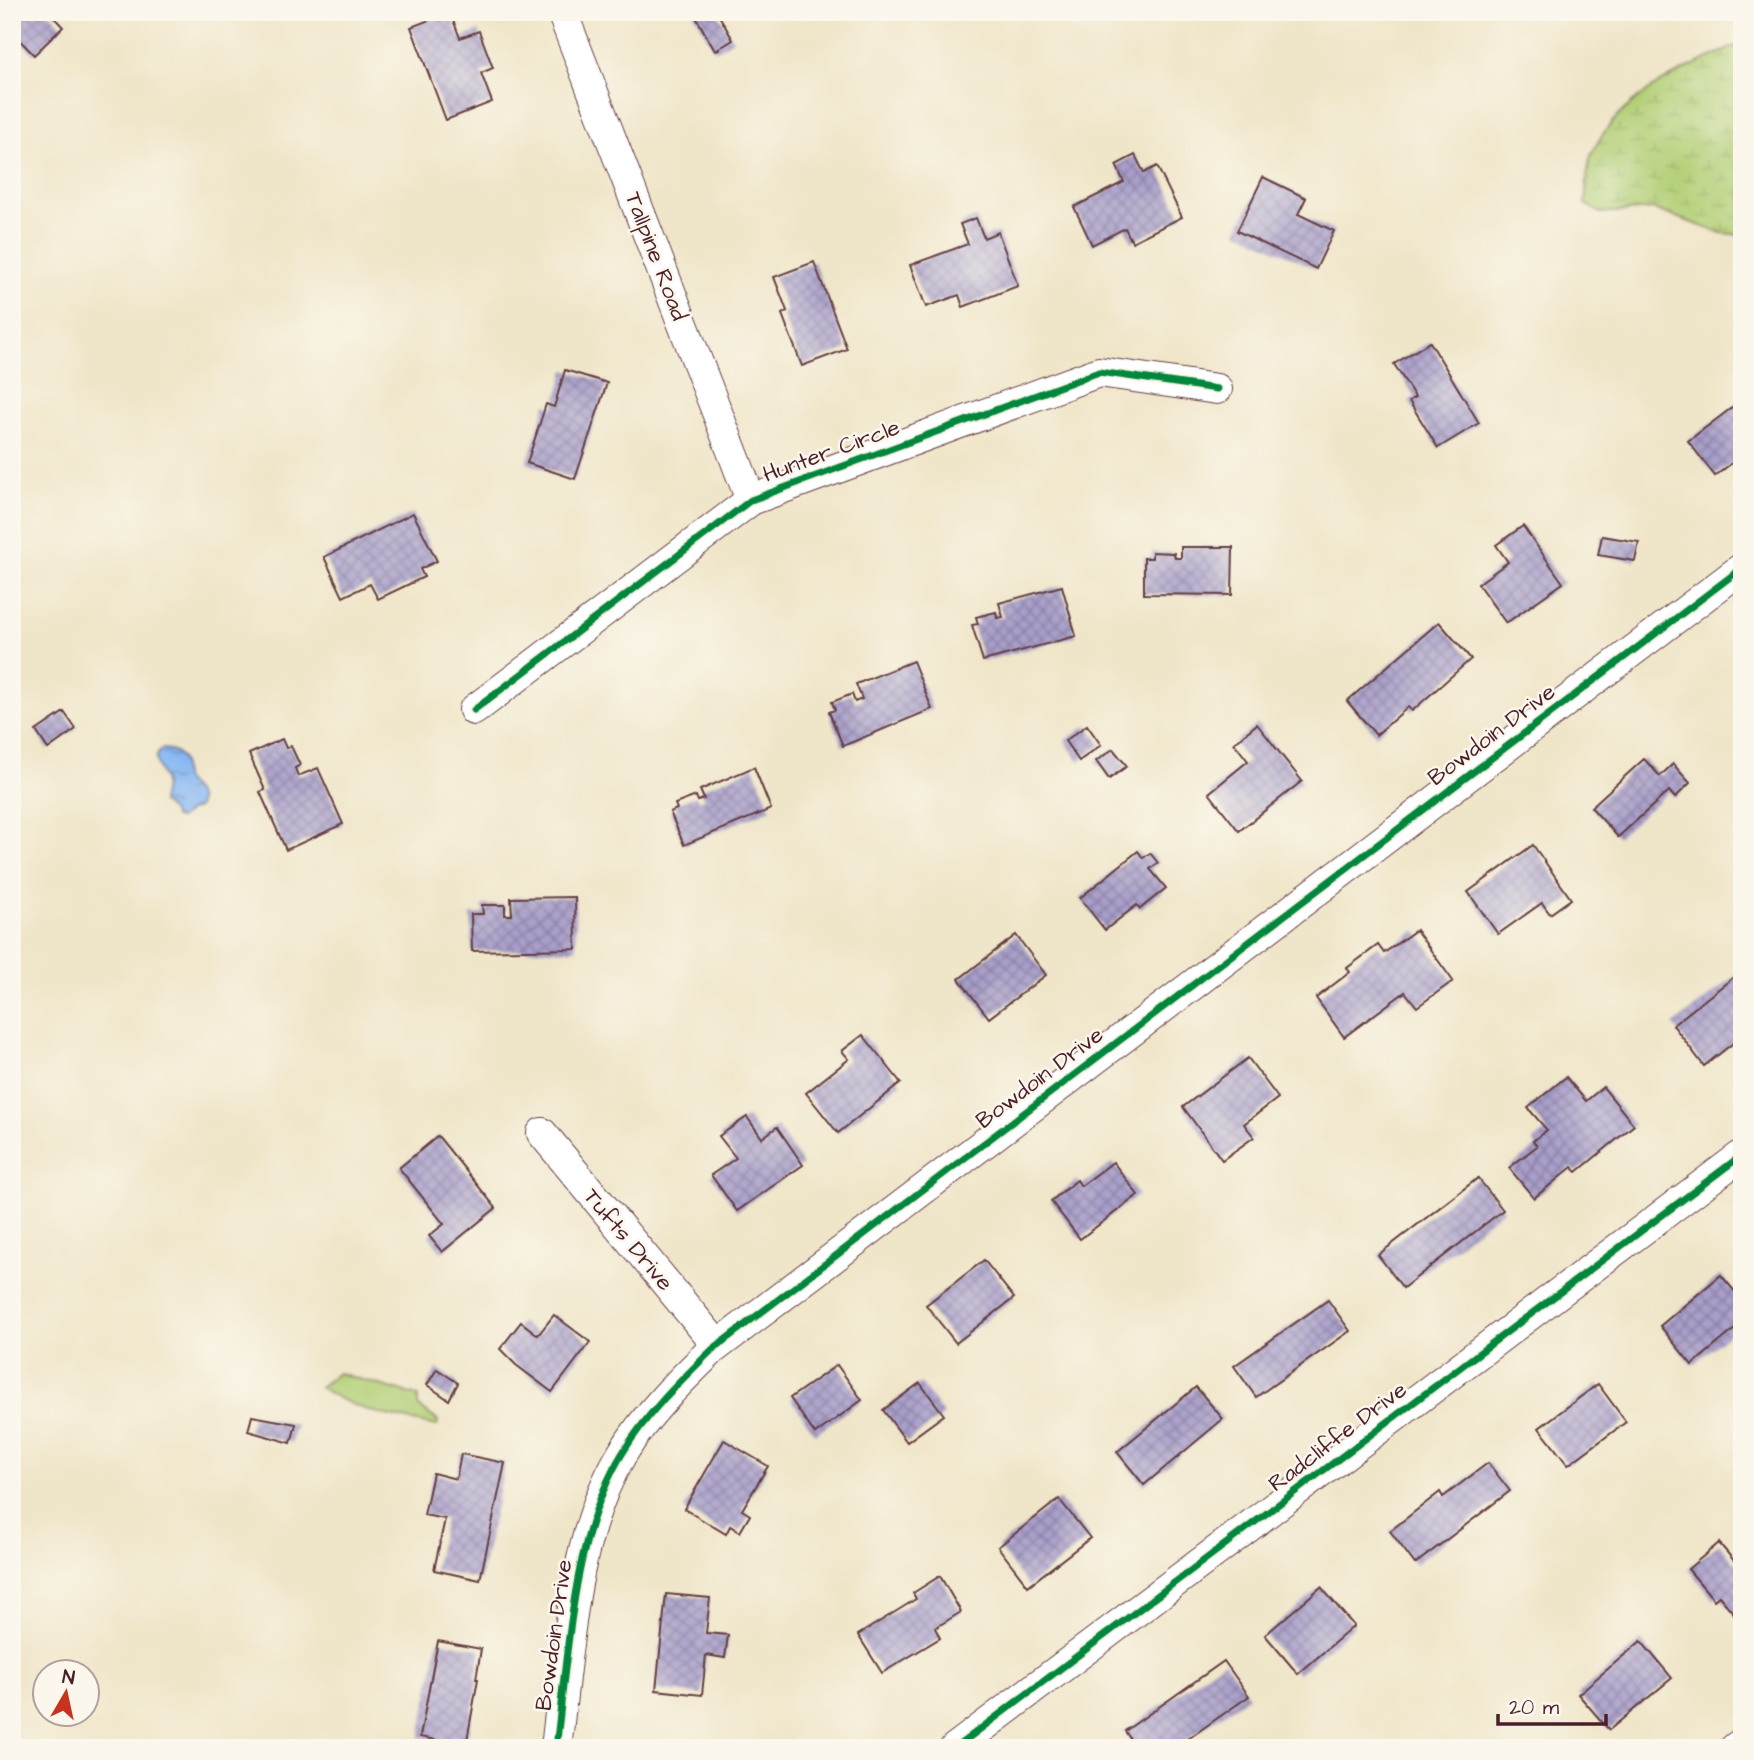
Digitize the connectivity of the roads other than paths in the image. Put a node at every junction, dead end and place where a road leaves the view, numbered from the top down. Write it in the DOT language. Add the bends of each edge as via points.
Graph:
graph roads {
  1 [pos="562,12"];
  2 [pos="1217,389"];
  3 [pos="751,500"];
  4 [pos="1742,568"];
  5 [pos="474,710"];
  6 [pos="542,1133"];
  7 [pos="1742,1155"];
  8 [pos="717,1345"];
  9 [pos="1742,1743"];
  10 [pos="556,1748"];
  11 [pos="955,1748"];
  12 [pos="1735,1748"];
  1 -- 3 [label="street, Tallpine Road"];
  2 -- 3 [label="street, Hunter Circle" via="1099,373"];
  3 -- 5 [label="street, Hunter Circle"];
  4 -- 8 [label="street, Bowdoin Drive"];
  6 -- 8 [label="street, Tufts Drive"];
  7 -- 11 [label="street, Radcliffe Drive"];
  8 -- 10 [label="street, Bowdoin Drive" via="640,1427 598,1503 578,1581"];
  9 -- 12 [label="street"];
}
